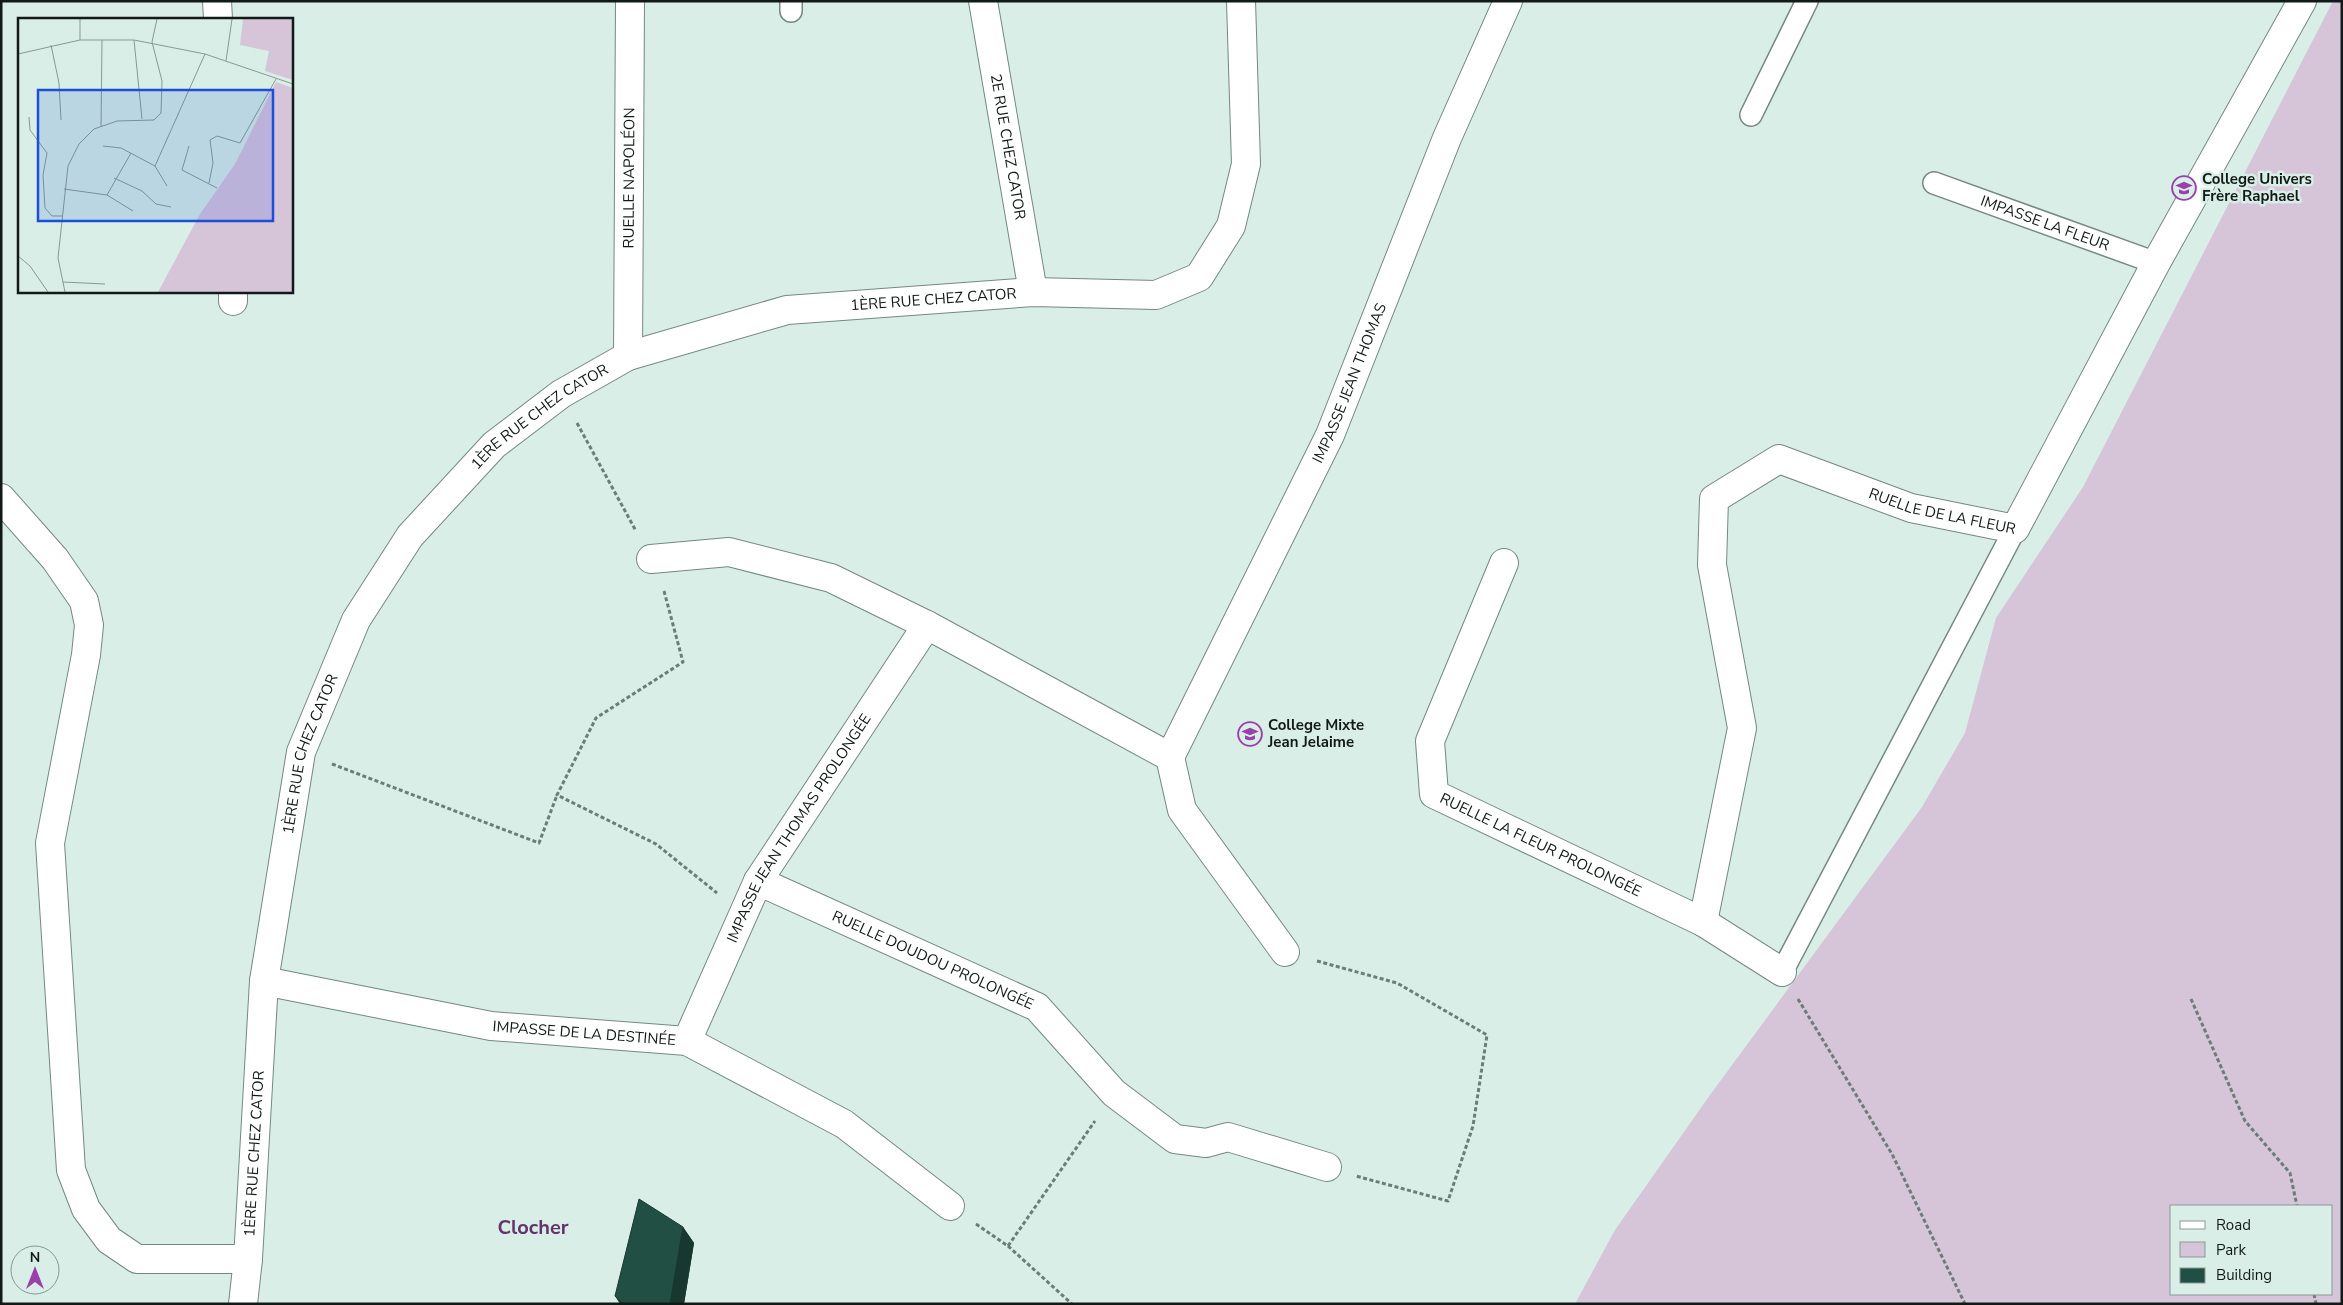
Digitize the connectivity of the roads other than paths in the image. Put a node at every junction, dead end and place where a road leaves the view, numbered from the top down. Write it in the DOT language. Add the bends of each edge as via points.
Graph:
graph roads {
  1 [pos="217,1"];
  2 [pos="630,1"];
  3 [pos="983,1"];
  4 [pos="1241,1"];
  5 [pos="1508,1"];
  6 [pos="1807,1"];
  7 [pos="2302,1"];
  8 [pos="218,18"];
  9 [pos="1751,115"];
  10 [pos="1934,183"];
  11 [pos="2156,264"];
  12 [pos="1033,292"];
  13 [pos="628,356"];
  14 [pos="1,498"];
  15 [pos="2015,530"];
  16 [pos="652,559"];
  17 [pos="1504,563"];
  18 [pos="927,624"];
  19 [pos="1170,757"];
  20 [pos="758,881"];
  21 [pos="1703,922"];
  22 [pos="1285,952"];
  23 [pos="1782,972"];
  24 [pos="264,981"];
  25 [pos="687,1041"];
  26 [pos="1327,1167"];
  27 [pos="950,1206"];
  28 [pos="248,1260"];
  29 [pos="243,1304"];
  1 -- 8 [label="street"];
  2 -- 13 [label="street, RUELLE NAPOLÉON"];
  3 -- 12 [label="street, 2E RUE CHEZ CATOR"];
  4 -- 12 [label="street, 1ÈRE RUE CHEZ CATOR" via="1246,164 1231,226 1199,277 1156,295"];
  5 -- 19 [label="street, IMPASSE JEAN THOMAS" via="1447,138 1330,435"];
  6 -- 9 [label="lane"];
  7 -- 11 [label="street, RUELLE DE LA FLEUR"];
  10 -- 11 [label="lane, IMPASSE LA FLEUR"];
  11 -- 15 [label="street, RUELLE DE LA FLEUR"];
  12 -- 13 [label="street, 1ÈRE RUE CHEZ CATOR" via="787,310"];
  13 -- 24 [label="street, 1ÈRE RUE CHEZ CATOR" via="561,394 494,445 410,536 356,620 301,752"];
  14 -- 28 [label="street" via="65,573 84,601 89,624 50,843 71,1170 86,1209 109,1240 137,1260"];
  15 -- 21 [label="street, RUELLE DE LA FLEUR" via="1911,508 1779,459 1714,499 1712,565 1742,728"];
  15 -- 23 [label="lane"];
  16 -- 18 [label="street" via="729,552 831,578"];
  17 -- 21 [label="street, RUELLE LA FLEUR PROLONGÉE" via="1430,742 1434,794"];
  18 -- 19 [label="street"];
  18 -- 20 [label="street, IMPASSE JEAN THOMAS PROLONGÉE"];
  19 -- 22 [label="street" via="1182,810"];
  20 -- 25 [label="street, IMPASSE JEAN THOMAS PROLONGÉE"];
  20 -- 26 [label="street, RUELLE DOUDOU PROLONGÉE" via="1038,1007 1114,1094 1175,1139 1206,1142 1228,1137"];
  21 -- 23 [label="street, RUELLE LA FLEUR PROLONGÉE"];
  24 -- 25 [label="street, IMPASSE DE LA DESTINÉE" via="491,1026"];
  24 -- 28 [label="street, 1ÈRE RUE CHEZ CATOR"];
  25 -- 27 [label="street, IMPASSE DE LA DESTINÉE" via="844,1124"];
  28 -- 29 [label="street, 1ÈRE RUE CHEZ CATOR"];
}
